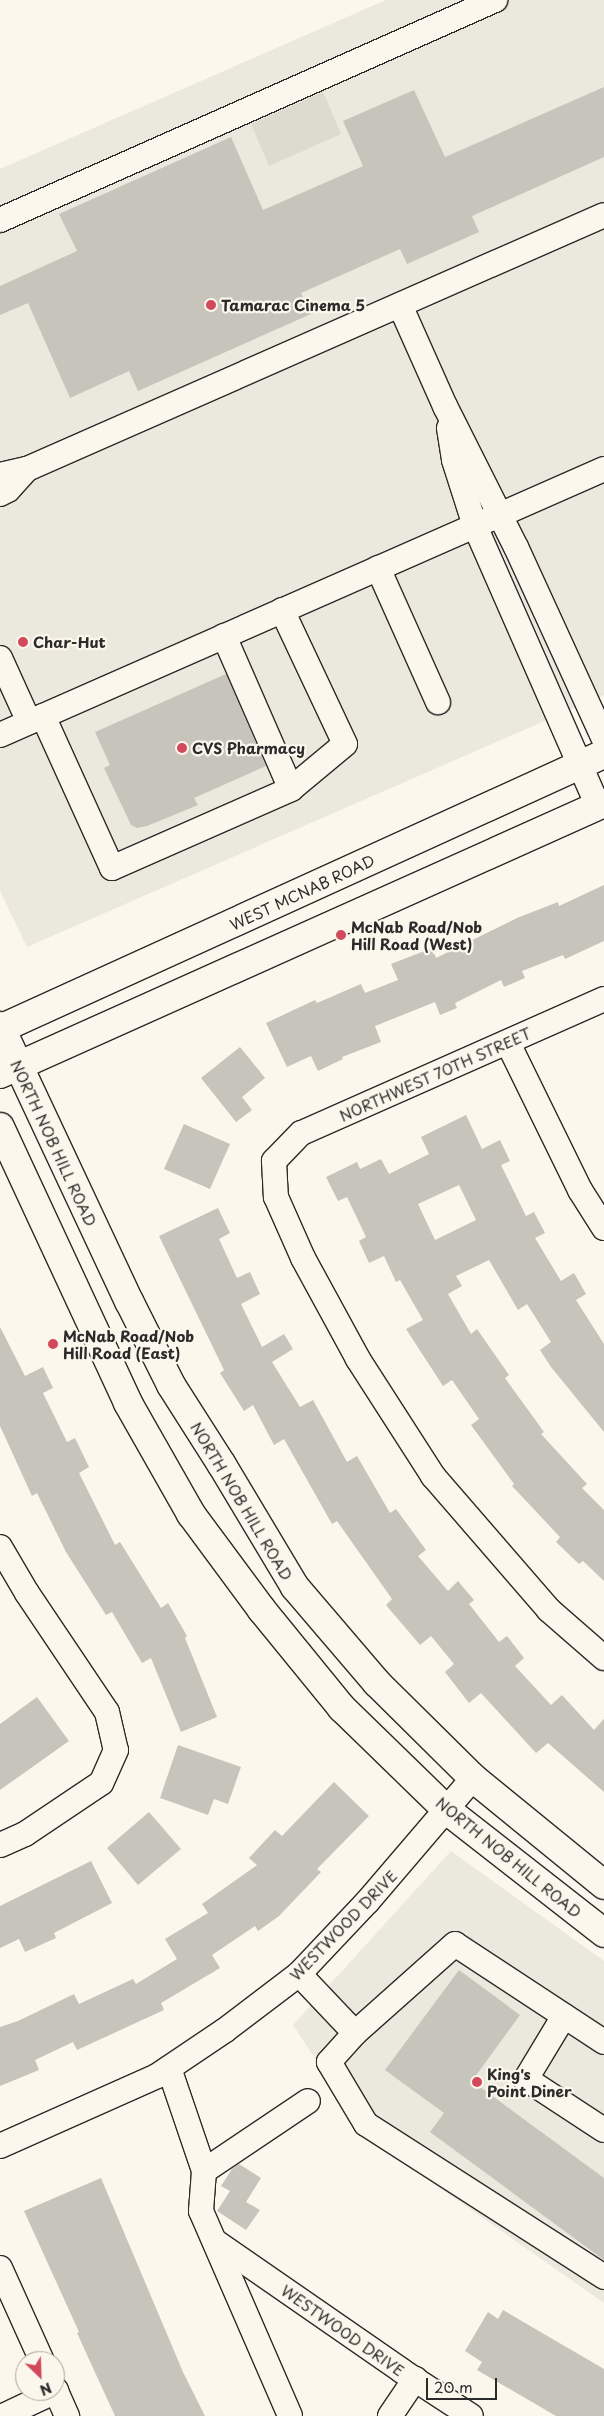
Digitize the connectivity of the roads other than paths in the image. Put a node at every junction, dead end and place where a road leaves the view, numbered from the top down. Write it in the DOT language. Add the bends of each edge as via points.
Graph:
graph roads {
  1 [pos="495,0"];
  2 [pos="604,215"];
  3 [pos="0,220"];
  4 [pos="400,305"];
  5 [pos="445,406"];
  6 [pos="604,469"];
  7 [pos="27,470"];
  8 [pos="0,475"];
  9 [pos="0,494"];
  10 [pos="500,514"];
  11 [pos="475,526"];
  12 [pos="378,568"];
  13 [pos="282,610"];
  14 [pos="231,633"];
  15 [pos="0,658"];
  16 [pos="438,702"];
  17 [pos="36,719"];
  18 [pos="0,735"];
  19 [pos="604,739"];
  20 [pos="604,754"];
  21 [pos="580,765"];
  22 [pos="298,784"];
  23 [pos="601,804"];
  24 [pos="604,999"];
  25 [pos="0,1028"];
  26 [pos="508,1043"];
  27 [pos="9,1070"];
  28 [pos="0,1127"];
  29 [pos="604,1228"];
  30 [pos="0,1547"];
  31 [pos="604,1658"];
  32 [pos="473,1778"];
  33 [pos="448,1811"];
  34 [pos="0,1845"];
  35 [pos="604,1885"];
  36 [pos="604,1932"];
  37 [pos="299,1974"];
  38 [pos="564,2016"];
  39 [pos="355,2033"];
  40 [pos="604,2042"];
  41 [pos="169,2068"];
  42 [pos="308,2101"];
  43 [pos="604,2130"];
  44 [pos="0,2146"];
  45 [pos="204,2171"];
  46 [pos="216,2242"];
  47 [pos="0,2268"];
  48 [pos="604,2277"];
  49 [pos="37,2351"];
  50 [pos="414,2379"];
  51 [pos="34,2401"];
  52 [pos="61,2401"];
  53 [pos="3,2416"];
  54 [pos="67,2416"];
  55 [pos="290,2416"];
  56 [pos="390,2416"];
  57 [pos="471,2416"];
  1 -- 3 [label="street"];
  2 -- 4 [label="street"];
  4 -- 5 [label="street"];
  4 -- 7 [label="street"];
  5 -- 10 [label="street"];
  5 -- 11 [label="street" via="454,460"];
  6 -- 10 [label="street"];
  7 -- 8 [label="street"];
  7 -- 9 [label="street"];
  10 -- 11 [label="street"];
  10 -- 19 [label="street"];
  11 -- 12 [label="street"];
  11 -- 21 [label="street"];
  12 -- 13 [label="street"];
  12 -- 16 [label="street"];
  13 -- 14 [label="street"];
  13 -- 22 [label="street" via="345,744"];
  14 -- 17 [label="street"];
  14 -- 22 [label="street"];
  15 -- 17 [label="street"];
  17 -- 18 [label="street"];
  17 -- 22 [label="street" via="112,868"];
  20 -- 21 [label="main road, WEST MCNAB ROAD"];
  21 -- 23 [label="street"];
  21 -- 25 [label="main road, WEST MCNAB ROAD"];
  23 -- 27 [label="main road"];
  24 -- 26 [label="street, NORTHWEST 70TH STREET"];
  25 -- 27 [label="main road, NORTH NOB HILL ROAD"];
  26 -- 29 [label="street" via="580,1190"];
  26 -- 31 [label="street, NORTHWEST 70TH STREET" via="301,1132 274,1161 276,1197 303,1258 358,1359 433,1476 549,1610"];
  27 -- 32 [label="main road, NORTH NOB HILL ROAD" via="170,1385 295,1587 377,1683"];
  28 -- 33 [label="main road, NORTH NOB HILL ROAD" via="128,1404 192,1514 262,1610 342,1708"];
  30 -- 34 [label="street" via="107,1712 116,1750 102,1783 25,1834"];
  32 -- 33 [label="street, WESTWOOD DRIVE"];
  32 -- 35 [label="main road, NORTH NOB HILL ROAD"];
  33 -- 36 [label="main road, NORTH NOB HILL ROAD"];
  33 -- 37 [label="street, WESTWOOD DRIVE"];
  37 -- 39 [label="street"];
  37 -- 41 [label="street, WESTWOOD DRIVE"];
  38 -- 39 [label="street" via="455,1944"];
  38 -- 40 [label="street"];
  38 -- 43 [label="street" via="526,2079"];
  39 -- 48 [label="street" via="329,2062 366,2124"];
  41 -- 44 [label="street, WESTWOOD DRIVE"];
  41 -- 45 [label="street, WESTWOOD DRIVE"];
  42 -- 45 [label="street"];
  45 -- 46 [label="street, WESTWOOD DRIVE" via="201,2211"];
  46 -- 50 [label="street, WESTWOOD DRIVE"];
  46 -- 55 [label="street, WESTWOOD DRIVE"];
  47 -- 49 [label="street"];
  50 -- 56 [label="street"];
  50 -- 57 [label="street, WESTWOOD DRIVE"];
  51 -- 53 [label="street"];
  52 -- 54 [label="street"];
}
